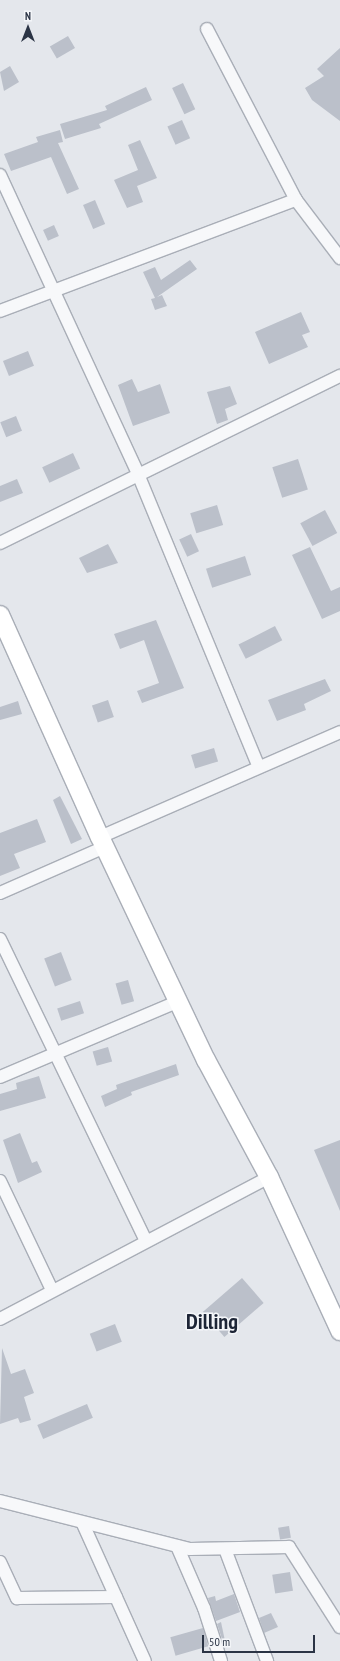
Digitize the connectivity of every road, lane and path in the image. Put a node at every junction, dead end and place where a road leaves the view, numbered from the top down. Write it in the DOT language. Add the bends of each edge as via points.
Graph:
graph roads {
  1 [pos="207,30"];
  2 [pos="0,175"];
  3 [pos="296,200"];
  4 [pos="340,258"];
  5 [pos="55,288"];
  6 [pos="0,311"];
  7 [pos="340,376"];
  8 [pos="138,474"];
  9 [pos="0,543"];
  10 [pos="0,615"];
  11 [pos="340,732"];
  12 [pos="258,765"];
  13 [pos="103,842"];
  14 [pos="0,893"];
  15 [pos="0,940"];
  16 [pos="179,1001"];
  17 [pos="57,1053"];
  18 [pos="0,1077"];
  19 [pos="269,1177"];
  20 [pos="0,1181"];
  21 [pos="146,1242"];
  22 [pos="52,1290"];
  23 [pos="0,1319"];
  24 [pos="340,1331"];
  25 [pos="0,1500"];
  26 [pos="83,1524"];
  27 [pos="177,1546"];
  28 [pos="225,1548"];
  29 [pos="0,1562"];
  30 [pos="116,1597"];
  31 [pos="340,1627"];
  32 [pos="145,1661"];
  33 [pos="221,1661"];
  34 [pos="268,1661"];
  1 -- 3 [label="street"];
  2 -- 5 [label="street"];
  3 -- 4 [label="street"];
  3 -- 5 [label="street"];
  5 -- 6 [label="street"];
  5 -- 8 [label="street"];
  7 -- 8 [label="street"];
  8 -- 9 [label="street"];
  8 -- 12 [label="street"];
  10 -- 13 [label="main road"];
  11 -- 12 [label="street"];
  12 -- 13 [label="street"];
  13 -- 14 [label="street"];
  13 -- 16 [label="main road"];
  15 -- 17 [label="street"];
  16 -- 17 [label="street"];
  16 -- 19 [label="main road"];
  17 -- 18 [label="street"];
  17 -- 21 [label="street"];
  19 -- 21 [label="street"];
  19 -- 24 [label="main road"];
  20 -- 22 [label="street"];
  21 -- 22 [label="street"];
  22 -- 23 [label="street"];
  25 -- 26 [label="street"];
  26 -- 27 [label="street"];
  26 -- 30 [label="street"];
  27 -- 28 [label="street"];
  27 -- 33 [label="street" via="204,1608"];
  28 -- 31 [label="street" via="289,1547"];
  28 -- 34 [label="street"];
  29 -- 30 [label="street" via="17,1598"];
  30 -- 32 [label="street"];
}
